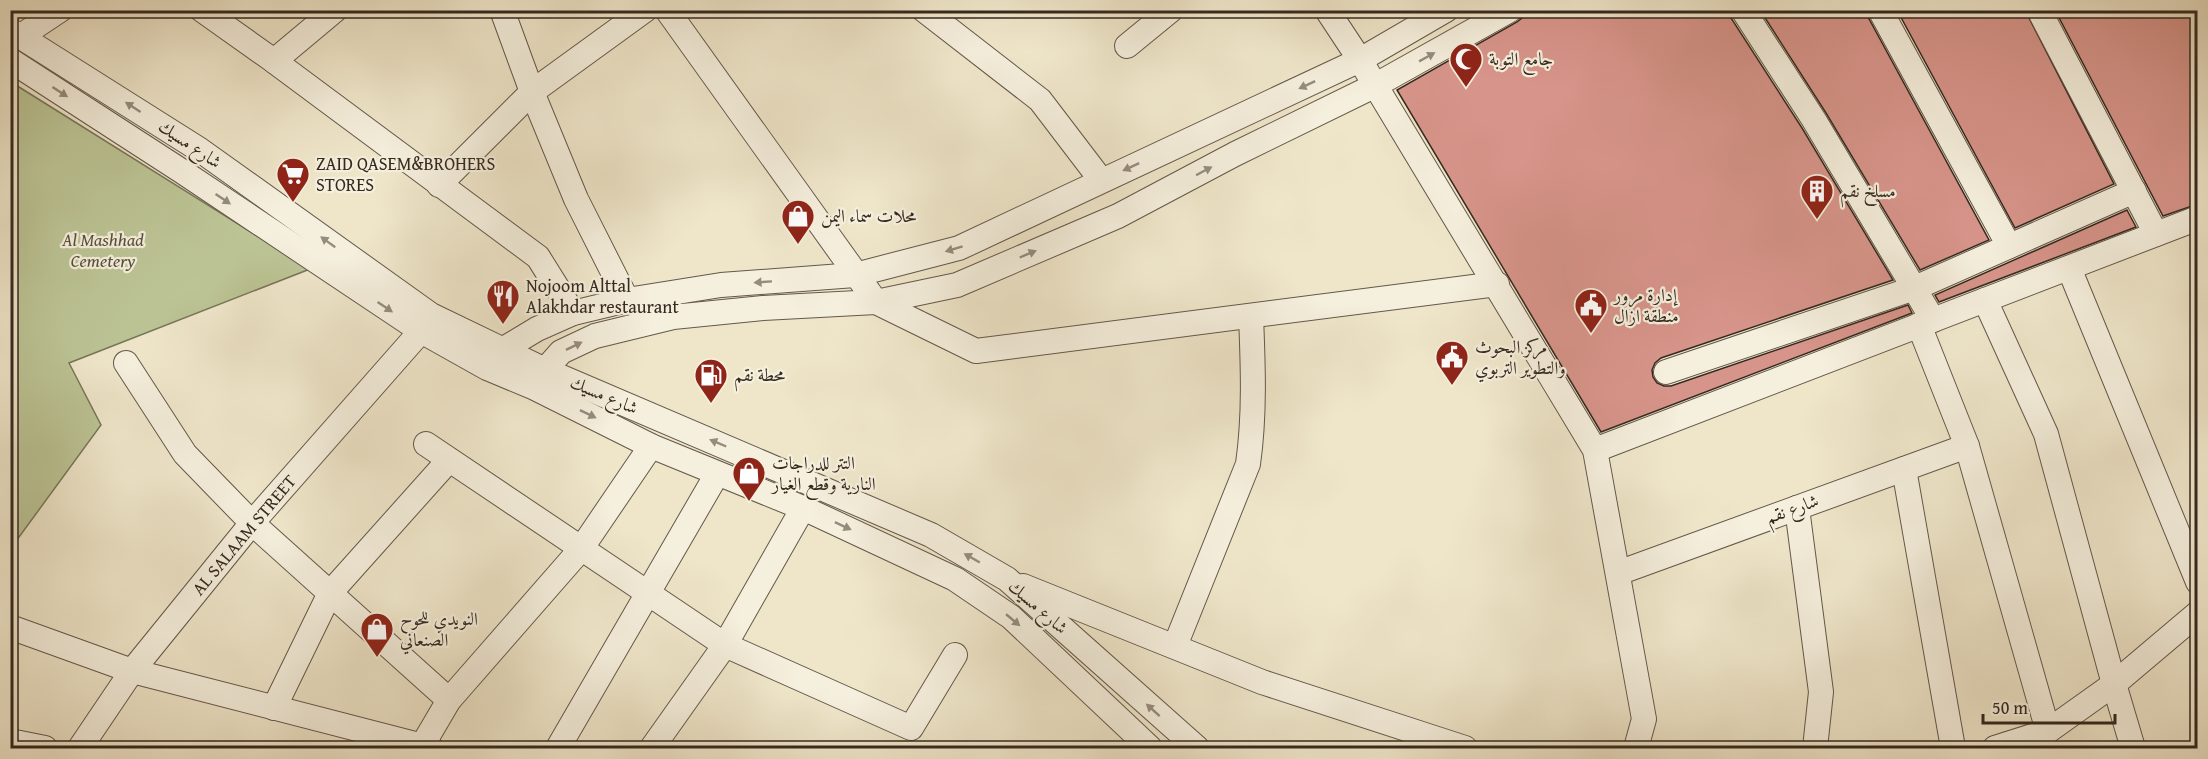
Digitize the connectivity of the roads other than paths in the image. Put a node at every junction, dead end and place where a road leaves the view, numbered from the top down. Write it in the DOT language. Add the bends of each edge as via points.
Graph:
graph roads {
  1 [pos="60,10"];
  2 [pos="202,10"];
  3 [pos="335,10"];
  4 [pos="502,10"];
  5 [pos="645,10"];
  6 [pos="667,10"];
  7 [pos="924,10"];
  8 [pos="1171,10"];
  9 [pos="1327,10"];
  10 [pos="1446,10"];
  11 [pos="1510,10"];
  12 [pos="1743,10"];
  13 [pos="1880,10"];
  14 [pos="2039,10"];
  15 [pos="16,33"];
  16 [pos="1127,46"];
  17 [pos="10,60"];
  18 [pos="1360,60"];
  19 [pos="274,61"];
  20 [pos="1376,85"];
  21 [pos="532,92"];
  22 [pos="1101,180"];
  23 [pos="439,185"];
  24 [pos="2134,191"];
  25 [pos="2196,223"];
  26 [pos="2156,234"];
  27 [pos="2009,246"];
  28 [pos="2069,268"];
  29 [pos="855,275"];
  30 [pos="1497,284"];
  31 [pos="1915,288"];
  32 [pos="627,300"];
  33 [pos="1985,300"];
  34 [pos="876,302"];
  35 [pos="573,313"];
  36 [pos="1251,316"];
  37 [pos="1926,322"];
  38 [pos="421,331"];
  39 [pos="494,359"];
  40 [pos="126,363"];
  41 [pos="1666,372"];
  42 [pos="540,379"];
  43 [pos="426,444"];
  44 [pos="651,446"];
  45 [pos="1967,446"];
  46 [pos="1595,450"];
  47 [pos="449,460"];
  48 [pos="1904,469"];
  49 [pos="717,474"];
  50 [pos="1797,507"];
  51 [pos="803,508"];
  52 [pos="252,523"];
  53 [pos="581,549"];
  54 [pos="1618,573"];
  55 [pos="1007,579"];
  56 [pos="2198,582"];
  57 [pos="330,593"];
  58 [pos="649,593"];
  59 [pos="2198,613"];
  60 [pos="10,627"];
  61 [pos="725,645"];
  62 [pos="1175,646"];
  63 [pos="955,654"];
  64 [pos="132,671"];
  65 [pos="2114,684"];
  66 [pos="449,700"];
  67 [pos="274,708"];
  68 [pos="2048,731"];
  69 [pos="1398,738"];
  70 [pos="10,741"];
  71 [pos="426,747"];
  72 [pos="45,748"];
  73 [pos="80,748"];
  74 [pos="558,748"];
  75 [pos="652,748"];
  76 [pos="1150,748"];
  77 [pos="1197,748"];
  78 [pos="1465,748"];
  79 [pos="1636,748"];
  80 [pos="1815,748"];
  81 [pos="1953,748"];
  82 [pos="1995,748"];
  83 [pos="2133,748"];
  1 -- 15 [label="street"];
  2 -- 19 [label="street"];
  3 -- 19 [label="street"];
  4 -- 21 [label="street"];
  5 -- 21 [label="street"];
  6 -- 29 [label="street"];
  7 -- 22 [label="street" via="1040,100"];
  8 -- 16 [label="street"];
  9 -- 18 [label="street"];
  10 -- 18 [label="street"];
  20 -- 11 [label="street, one-way"];
  12 -- 31 [label="street"];
  13 -- 27 [label="street"];
  14 -- 24 [label="street"];
  39 -- 15 [label="street, شارع مسيك, one-way" via="200,150"];
  17 -- 38 [label="street, شارع مسيك, one-way"];
  18 -- 20 [label="street"];
  18 -- 22 [label="street, one-way"];
  19 -- 23 [label="street"];
  20 -- 30 [label="street"];
  34 -- 20 [label="street, one-way" via="957,285 1118,216"];
  21 -- 23 [label="street"];
  21 -- 32 [label="street" via="576,199"];
  22 -- 29 [label="street, one-way" via="959,248"];
  23 -- 35 [label="street" via="538,257"];
  24 -- 26 [label="street"];
  24 -- 27 [label="street"];
  25 -- 26 [label="street"];
  26 -- 28 [label="street"];
  27 -- 31 [label="street"];
  28 -- 33 [label="street"];
  28 -- 56 [label="street"];
  29 -- 32 [label="street, one-way" via="720,285"];
  29 -- 34 [label="street"];
  30 -- 36 [label="street"];
  30 -- 46 [label="street"];
  31 -- 37 [label="street"];
  31 -- 41 [label="street"];
  32 -- 35 [label="street"];
  33 -- 37 [label="street"];
  33 -- 65 [label="street" via="2046,434"];
  34 -- 36 [label="street" via="976,351"];
  42 -- 34 [label="street, one-way" via="561,352 595,336 673,318"];
  35 -- 39 [label="street" via="537,329"];
  36 -- 62 [label="street" via="1252,425 1248,464"];
  37 -- 45 [label="street"];
  37 -- 46 [label="street"];
  38 -- 39 [label="street, شارع مسيك"];
  38 -- 52 [label="street, AL SALAAM STREET"];
  39 -- 42 [label="street, شارع مسيك"];
  40 -- 52 [label="street" via="185,454"];
  42 -- 44 [label="street, شارع مسيك, one-way"];
  55 -- 42 [label="street, شارع مسيك, one-way" via="932,535"];
  43 -- 47 [label="street"];
  44 -- 49 [label="street, شارع مسيك"];
  44 -- 53 [label="street"];
  45 -- 48 [label="street, شارع نقم"];
  45 -- 68 [label="street"];
  46 -- 54 [label="street"];
  47 -- 53 [label="street"];
  47 -- 57 [label="street"];
  48 -- 50 [label="street, شارع نقم"];
  48 -- 81 [label="street"];
  49 -- 51 [label="street, شارع مسيك"];
  49 -- 58 [label="street"];
  50 -- 54 [label="street, شارع نقم"];
  50 -- 80 [label="street" via="1821,692"];
  51 -- 61 [label="street"];
  51 -- 76 [label="street, شارع مسيك, one-way" via="955,579 1011,617"];
  52 -- 57 [label="street"];
  52 -- 64 [label="street, AL SALAAM STREET"];
  53 -- 58 [label="street"];
  53 -- 66 [label="street"];
  54 -- 79 [label="street" via="1644,719"];
  55 -- 62 [label="street"];
  77 -- 55 [label="street, شارع مسيك, one-way"];
  57 -- 66 [label="street"];
  57 -- 67 [label="street"];
  58 -- 61 [label="street"];
  58 -- 74 [label="street"];
  59 -- 65 [label="street"];
  60 -- 64 [label="street"];
  61 -- 63 [label="street" via="911,728"];
  61 -- 75 [label="street"];
  62 -- 69 [label="street"];
  64 -- 67 [label="street"];
  64 -- 73 [label="street, AL SALAAM STREET"];
  65 -- 68 [label="street"];
  65 -- 83 [label="street"];
  66 -- 71 [label="street"];
  67 -- 71 [label="street"];
  68 -- 82 [label="street"];
  69 -- 78 [label="street"];
  70 -- 72 [label="street"];
}
